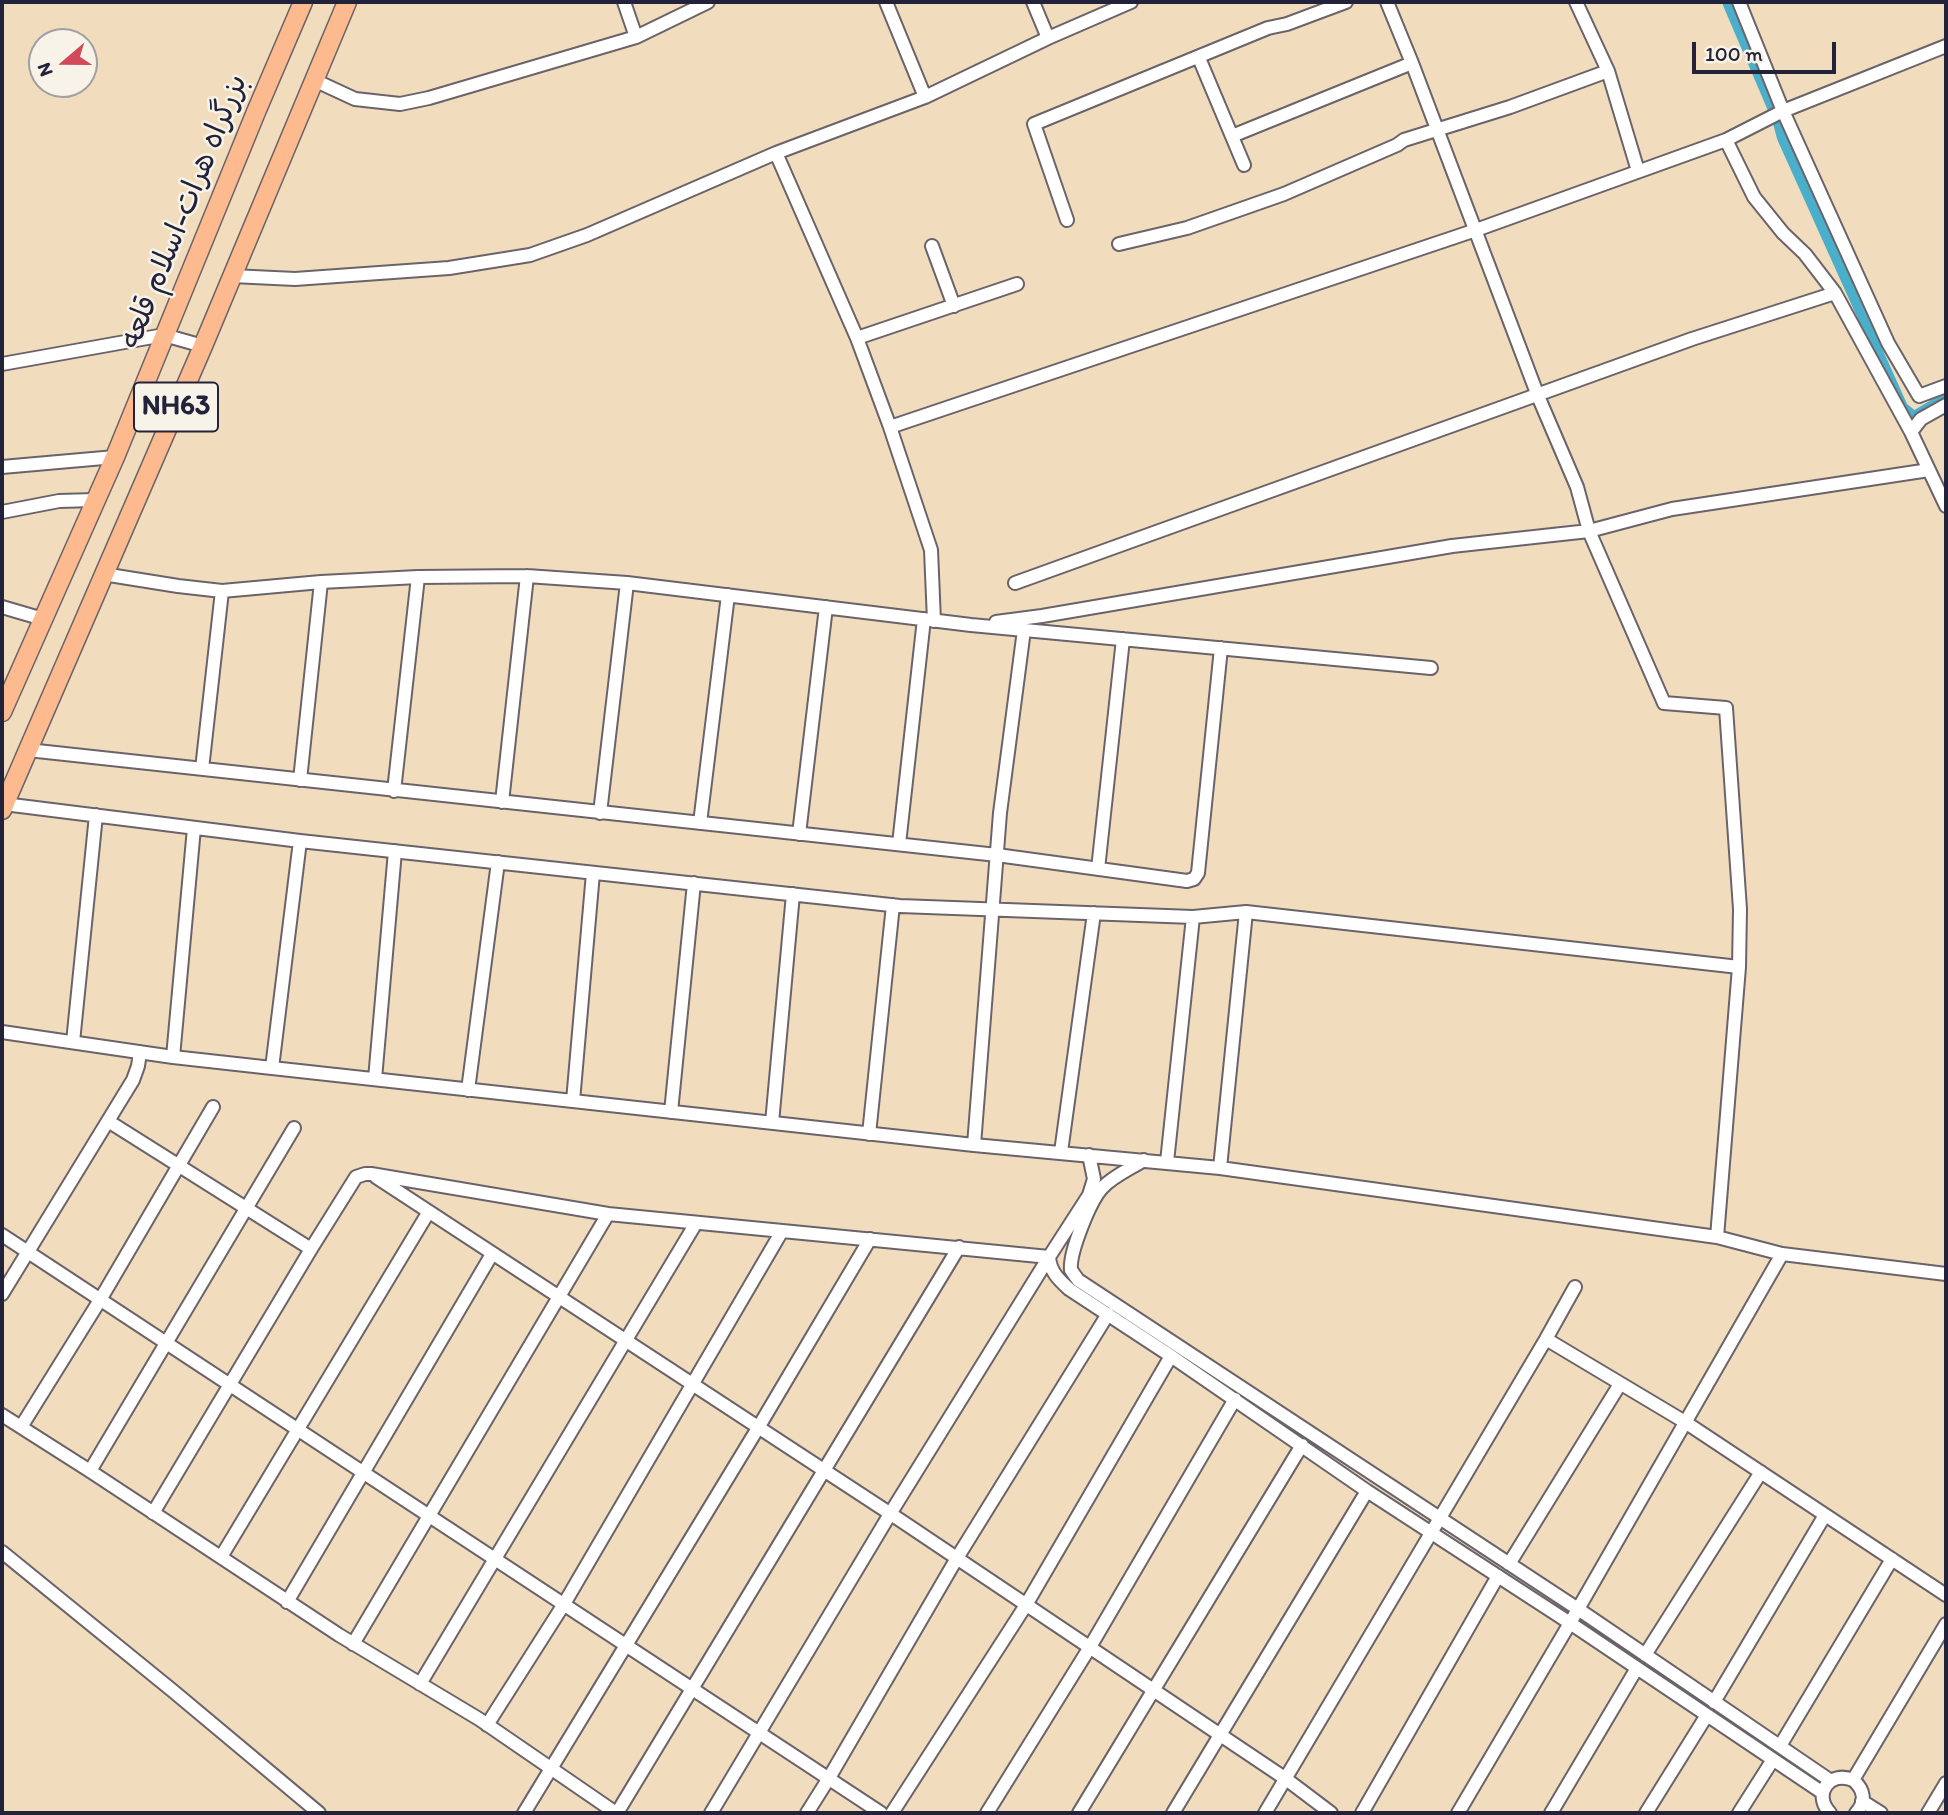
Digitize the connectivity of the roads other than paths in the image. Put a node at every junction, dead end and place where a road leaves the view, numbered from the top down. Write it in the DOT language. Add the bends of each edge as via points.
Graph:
graph roads {
  1 [pos="303,2"];
  2 [pos="347,2"];
  3 [pos="624,2"];
  4 [pos="708,2"];
  5 [pos="886,2"];
  6 [pos="1034,2"];
  7 [pos="1131,2"];
  8 [pos="1346,2"];
  9 [pos="1387,2"];
  10 [pos="1576,2"];
  11 [pos="1739,2"];
  12 [pos="636,37"];
  13 [pos="1048,38"];
  14 [pos="1946,46"];
  15 [pos="1199,58"];
  16 [pos="1412,63"];
  17 [pos="1608,71"];
  18 [pos="314,80"];
  19 [pos="925,97"];
  20 [pos="1783,111"];
  21 [pos="1436,130"];
  22 [pos="1233,136"];
  23 [pos="1726,140"];
  24 [pos="776,153"];
  25 [pos="1244,165"];
  26 [pos="1638,171"];
  27 [pos="1067,220"];
  28 [pos="1476,230"];
  29 [pos="1119,244"];
  30 [pos="932,246"];
  31 [pos="232,276"];
  32 [pos="1017,284"];
  33 [pos="1835,293"];
  34 [pos="954,306"];
  35 [pos="164,335"];
  36 [pos="857,338"];
  37 [pos="203,346"];
  38 [pos="2,364"];
  39 [pos="1946,386"];
  40 [pos="1538,396"];
  41 [pos="1946,405"];
  42 [pos="890,427"];
  43 [pos="1911,432"];
  44 [pos="115,457"];
  45 [pos="2,467"];
  46 [pos="1929,470"];
  47 [pos="95,500"];
  48 [pos="1946,506"];
  49 [pos="2,512"];
  50 [pos="1589,530"];
  51 [pos="103,574"];
  52 [pos="527,576"];
  53 [pos="418,577"];
  54 [pos="321,582"];
  55 [pos="627,583"];
  56 [pos="1015,583"];
  57 [pos="222,591"];
  58 [pos="728,595"];
  59 [pos="2,607"];
  60 [pos="826,607"];
  61 [pos="43,619"];
  62 [pos="929,620"];
  63 [pos="971,625"];
  64 [pos="1024,629"];
  65 [pos="1123,639"];
  66 [pos="1221,648"];
  67 [pos="1431,668"];
  68 [pos="2,712"];
  69 [pos="28,750"];
  70 [pos="202,769"];
  71 [pos="300,780"];
  72 [pos="394,791"];
  73 [pos="502,802"];
  74 [pos="3,807"];
  75 [pos="600,813"];
  76 [pos="96,816"];
  77 [pos="700,823"];
  78 [pos="194,828"];
  79 [pos="799,834"];
  80 [pos="300,841"];
  81 [pos="899,844"];
  82 [pos="395,851"];
  83 [pos="997,855"];
  84 [pos="498,862"];
  85 [pos="1098,869"];
  86 [pos="593,873"];
  87 [pos="694,883"];
  88 [pos="793,894"];
  89 [pos="893,905"];
  90 [pos="992,909"];
  91 [pos="1246,912"];
  92 [pos="1094,913"];
  93 [pos="1193,917"];
  94 [pos="1739,967"];
  95 [pos="2,1032"];
  96 [pos="73,1042"];
  97 [pos="139,1052"];
  98 [pos="173,1057"];
  99 [pos="272,1068"];
  100 [pos="375,1079"];
  101 [pos="468,1090"];
  102 [pos="573,1101"];
  103 [pos="213,1107"];
  104 [pos="671,1112"];
  105 [pos="108,1121"];
  106 [pos="772,1123"];
  107 [pos="294,1128"];
  108 [pos="869,1134"];
  109 [pos="974,1145"];
  110 [pos="1061,1152"];
  111 [pos="1089,1155"];
  112 [pos="1144,1160"];
  113 [pos="1167,1162"];
  114 [pos="178,1166"];
  115 [pos="1220,1168"];
  116 [pos="371,1174"];
  117 [pos="246,1208"];
  118 [pos="428,1213"];
  119 [pos="608,1214"];
  120 [pos="696,1223"];
  121 [pos="782,1231"];
  122 [pos="2,1235"];
  123 [pos="1717,1237"];
  124 [pos="870,1239"];
  125 [pos="959,1247"];
  126 [pos="311,1249"];
  127 [pos="28,1253"];
  128 [pos="492,1254"];
  129 [pos="1782,1254"];
  130 [pos="1049,1257"];
  131 [pos="1946,1274"];
  132 [pos="1575,1287"];
  133 [pos="2,1294"];
  134 [pos="558,1298"];
  135 [pos="100,1300"];
  136 [pos="1108,1314"];
  137 [pos="1546,1339"];
  138 [pos="626,1342"];
  139 [pos="165,1343"];
  140 [pos="1171,1356"];
  141 [pos="1620,1384"];
  142 [pos="693,1385"];
  143 [pos="230,1387"];
  144 [pos="1235,1399"];
  145 [pos="2,1415"];
  146 [pos="1685,1422"];
  147 [pos="21,1427"];
  148 [pos="758,1428"];
  149 [pos="298,1431"];
  150 [pos="1302,1445"];
  151 [pos="90,1471"];
  152 [pos="824,1471"];
  153 [pos="1761,1472"];
  154 [pos="363,1474"];
  155 [pos="1367,1491"];
  156 [pos="153,1513"];
  157 [pos="890,1514"];
  158 [pos="1825,1515"];
  159 [pos="428,1516"];
  160 [pos="1440,1520"];
  161 [pos="1431,1532"];
  162 [pos="2,1552"];
  163 [pos="221,1558"];
  164 [pos="957,1558"];
  165 [pos="1892,1559"];
  166 [pos="496,1560"];
  167 [pos="1509,1564"];
  168 [pos="1498,1576"];
  169 [pos="1946,1595"];
  170 [pos="288,1601"];
  171 [pos="564,1604"];
  172 [pos="1026,1605"];
  173 [pos="1578,1609"];
  174 [pos="1570,1623"];
  175 [pos="1946,1624"];
  176 [pos="353,1644"];
  177 [pos="625,1644"];
  178 [pos="1090,1647"];
  179 [pos="1645,1655"];
  180 [pos="1637,1668"];
  181 [pos="420,1684"];
  182 [pos="692,1688"];
  183 [pos="1154,1690"];
  184 [pos="1714,1702"];
  185 [pos="1707,1715"];
  186 [pos="487,1725"];
  187 [pos="760,1732"];
  188 [pos="1220,1734"];
  189 [pos="1780,1746"];
  190 [pos="1772,1761"];
  191 [pos="550,1768"];
  192 [pos="829,1778"];
  193 [pos="1286,1779"];
  194 [pos="1853,1780"];
  195 [pos="1831,1781"];
  196 [pos="1946,1783"];
  197 [pos="1823,1793"];
  198 [pos="1863,1801"];
  199 [pos="319,1813"];
  200 [pos="524,1813"];
  201 [pos="617,1813"];
  202 [pos="711,1813"];
  203 [pos="807,1813"];
  204 [pos="881,1813"];
  205 [pos="892,1813"];
  206 [pos="987,1813"];
  207 [pos="1079,1813"];
  208 [pos="1173,1813"];
  209 [pos="1265,1813"];
  210 [pos="1331,1813"];
  211 [pos="1362,1813"];
  212 [pos="1458,1813"];
  213 [pos="1551,1813"];
  214 [pos="1646,1813"];
  215 [pos="1740,1813"];
  216 [pos="1830,1813"];
  217 [pos="1856,1813"];
  218 [pos="1881,1813"];
  219 [pos="1928,1813"];
  1 -- 35 [label="highway, بزرگراه هرات-اسلام قلعه / NH63"];
  2 -- 18 [label="highway, NH63"];
  3 -- 12 [label="street"];
  4 -- 12 [label="street"];
  5 -- 19 [label="street"];
  6 -- 13 [label="street"];
  7 -- 13 [label="street"];
  8 -- 15 [label="street"];
  9 -- 16 [label="street"];
  10 -- 17 [label="street"];
  11 -- 20 [label="street"];
  12 -- 18 [label="street" via="400,104 355,99"];
  13 -- 19 [label="street"];
  14 -- 20 [label="street"];
  15 -- 22 [label="street"];
  15 -- 27 [label="street" via="1034,124"];
  16 -- 21 [label="street"];
  16 -- 22 [label="street"];
  17 -- 21 [label="street"];
  17 -- 26 [label="street"];
  18 -- 31 [label="highway, NH63"];
  19 -- 24 [label="street"];
  20 -- 23 [label="street"];
  20 -- 39 [label="street" via="1888,343 1919,396"];
  21 -- 28 [label="street"];
  21 -- 29 [label="street" via="1284,194 1187,228"];
  22 -- 25 [label="street"];
  23 -- 26 [label="street"];
  23 -- 33 [label="street" via="1754,197"];
  24 -- 31 [label="street" via="530,255 449,268 295,279"];
  24 -- 36 [label="street"];
  26 -- 28 [label="street"];
  28 -- 40 [label="street"];
  28 -- 42 [label="street"];
  30 -- 34 [label="street"];
  31 -- 37 [label="highway, NH63"];
  32 -- 34 [label="street"];
  33 -- 40 [label="street"];
  33 -- 43 [label="street"];
  34 -- 36 [label="street"];
  35 -- 37 [label="street"];
  35 -- 38 [label="street"];
  35 -- 44 [label="highway, بزرگراه هرات-اسلام قلعه / NH63"];
  36 -- 42 [label="street"];
  37 -- 51 [label="highway, NH63"];
  40 -- 50 [label="street" via="1577,487"];
  40 -- 56 [label="street"];
  41 -- 43 [label="street" via="1920,419"];
  42 -- 62 [label="street" via="931,550"];
  43 -- 46 [label="street"];
  44 -- 45 [label="street"];
  44 -- 47 [label="highway, بزرگراه هرات-اسلام قلعه / NH63"];
  46 -- 48 [label="street"];
  46 -- 50 [label="street" via="1672,509"];
  47 -- 49 [label="street" via="59,500"];
  47 -- 61 [label="highway, بزرگراه هرات-اسلام قلعه / NH63"];
  50 -- 63 [label="street" via="1452,546"];
  50 -- 94 [label="street" via="1664,703 1726,708 1740,909"];
  51 -- 57 [label="street"];
  51 -- 69 [label="highway, NH63"];
  52 -- 53 [label="street"];
  52 -- 55 [label="street"];
  52 -- 73 [label="street"];
  53 -- 54 [label="street"];
  53 -- 72 [label="street"];
  54 -- 57 [label="street"];
  54 -- 71 [label="street"];
  55 -- 58 [label="street"];
  55 -- 75 [label="street"];
  57 -- 70 [label="street"];
  58 -- 60 [label="street"];
  58 -- 77 [label="street"];
  59 -- 61 [label="street"];
  60 -- 62 [label="street"];
  60 -- 79 [label="street"];
  61 -- 68 [label="highway, بزرگراه هرات-اسلام قلعه / NH63"];
  62 -- 63 [label="street"];
  62 -- 81 [label="street"];
  63 -- 64 [label="street"];
  64 -- 65 [label="street"];
  64 -- 83 [label="street"];
  65 -- 66 [label="street"];
  65 -- 85 [label="street"];
  66 -- 67 [label="street"];
  66 -- 85 [label="street" via="1198,873 1186,881"];
  69 -- 70 [label="street"];
  69 -- 74 [label="highway, NH63"];
  70 -- 71 [label="street"];
  71 -- 72 [label="street"];
  72 -- 73 [label="street"];
  73 -- 75 [label="street"];
  74 -- 76 [label="street"];
  75 -- 77 [label="street"];
  76 -- 78 [label="street"];
  76 -- 96 [label="street"];
  77 -- 79 [label="street"];
  78 -- 80 [label="street"];
  78 -- 98 [label="street"];
  79 -- 81 [label="street"];
  80 -- 82 [label="street"];
  80 -- 99 [label="street"];
  81 -- 83 [label="street"];
  82 -- 84 [label="street"];
  82 -- 100 [label="street"];
  83 -- 85 [label="street"];
  83 -- 90 [label="street"];
  84 -- 86 [label="street"];
  84 -- 101 [label="street"];
  86 -- 87 [label="street"];
  86 -- 102 [label="street"];
  87 -- 88 [label="street"];
  87 -- 104 [label="street"];
  88 -- 89 [label="street"];
  88 -- 106 [label="street"];
  89 -- 90 [label="street"];
  89 -- 108 [label="street"];
  90 -- 92 [label="street"];
  90 -- 109 [label="street"];
  91 -- 93 [label="street"];
  91 -- 94 [label="street"];
  91 -- 115 [label="street"];
  92 -- 93 [label="street"];
  92 -- 110 [label="street"];
  93 -- 113 [label="street"];
  94 -- 123 [label="street"];
  95 -- 96 [label="street"];
  96 -- 97 [label="street"];
  97 -- 98 [label="street"];
  97 -- 105 [label="street" via="133,1080"];
  98 -- 99 [label="street"];
  99 -- 100 [label="street"];
  100 -- 101 [label="street"];
  101 -- 102 [label="street"];
  102 -- 104 [label="street"];
  103 -- 114 [label="street"];
  104 -- 106 [label="street"];
  105 -- 114 [label="street"];
  105 -- 127 [label="street"];
  106 -- 108 [label="street"];
  107 -- 117 [label="street"];
  108 -- 109 [label="street"];
  109 -- 110 [label="street"];
  110 -- 111 [label="street"];
  111 -- 112 [label="street"];
  111 -- 130 [label="street" via="1094,1178 1089,1195"];
  112 -- 113 [label="street"];
  112 -- 160 [label="street" via="1108,1182 1095,1199 1073,1253 1071,1264 1078,1280"];
  113 -- 115 [label="street"];
  114 -- 117 [label="street"];
  114 -- 135 [label="street"];
  115 -- 123 [label="street"];
  116 -- 118 [label="street"];
  116 -- 119 [label="street"];
  116 -- 126 [label="street" via="356,1177"];
  117 -- 126 [label="street"];
  117 -- 139 [label="street"];
  118 -- 128 [label="street"];
  118 -- 149 [label="street"];
  119 -- 120 [label="street"];
  119 -- 134 [label="street"];
  120 -- 121 [label="street"];
  120 -- 138 [label="street"];
  121 -- 124 [label="street"];
  121 -- 142 [label="street"];
  122 -- 127 [label="street"];
  123 -- 129 [label="street"];
  124 -- 125 [label="street"];
  124 -- 148 [label="street"];
  125 -- 130 [label="street"];
  125 -- 152 [label="street"];
  126 -- 143 [label="street"];
  127 -- 133 [label="street"];
  127 -- 135 [label="street"];
  128 -- 134 [label="street"];
  128 -- 154 [label="street"];
  129 -- 131 [label="street"];
  129 -- 146 [label="street"];
  130 -- 136 [label="street" via="1057,1278"];
  130 -- 157 [label="street"];
  132 -- 137 [label="street"];
  134 -- 138 [label="street"];
  134 -- 159 [label="street"];
  135 -- 139 [label="street"];
  135 -- 147 [label="street"];
  136 -- 140 [label="street"];
  136 -- 164 [label="street"];
  137 -- 141 [label="street"];
  137 -- 160 [label="street"];
  138 -- 142 [label="street"];
  138 -- 166 [label="street"];
  139 -- 143 [label="street"];
  139 -- 151 [label="street"];
  140 -- 144 [label="street"];
  140 -- 172 [label="street"];
  141 -- 146 [label="street"];
  141 -- 167 [label="street"];
  142 -- 148 [label="street"];
  142 -- 171 [label="street"];
  143 -- 149 [label="street"];
  143 -- 156 [label="street"];
  144 -- 150 [label="street"];
  144 -- 178 [label="street"];
  145 -- 147 [label="street"];
  146 -- 153 [label="street"];
  146 -- 173 [label="street"];
  147 -- 151 [label="street"];
  148 -- 152 [label="street"];
  148 -- 177 [label="street"];
  149 -- 154 [label="street"];
  149 -- 163 [label="street"];
  150 -- 155 [label="street"];
  150 -- 183 [label="street"];
  151 -- 156 [label="street"];
  152 -- 157 [label="street"];
  152 -- 182 [label="street"];
  153 -- 158 [label="street"];
  153 -- 179 [label="street"];
  154 -- 159 [label="street"];
  154 -- 170 [label="street"];
  155 -- 161 [label="street"];
  155 -- 188 [label="street"];
  156 -- 163 [label="street"];
  157 -- 164 [label="street"];
  157 -- 187 [label="street"];
  158 -- 165 [label="street"];
  158 -- 184 [label="street"];
  159 -- 166 [label="street"];
  159 -- 176 [label="street"];
  160 -- 161 [label="street"];
  160 -- 167 [label="street"];
  161 -- 168 [label="street"];
  161 -- 193 [label="street"];
  162 -- 199 [label="street"];
  163 -- 170 [label="street"];
  164 -- 172 [label="street"];
  164 -- 192 [label="street"];
  165 -- 169 [label="street"];
  165 -- 189 [label="street"];
  166 -- 171 [label="street"];
  166 -- 181 [label="street"];
  167 -- 173 [label="street"];
  168 -- 174 [label="street"];
  168 -- 211 [label="street"];
  170 -- 176 [label="street"];
  171 -- 177 [label="street"];
  171 -- 186 [label="street"];
  172 -- 178 [label="street"];
  172 -- 205 [label="street"];
  173 -- 174 [label="street"];
  173 -- 179 [label="street"];
  174 -- 180 [label="street"];
  174 -- 212 [label="street"];
  175 -- 194 [label="street"];
  176 -- 181 [label="street"];
  177 -- 182 [label="street"];
  177 -- 191 [label="street"];
  178 -- 183 [label="street"];
  178 -- 206 [label="street"];
  179 -- 184 [label="street"];
  180 -- 185 [label="street"];
  180 -- 213 [label="street"];
  181 -- 186 [label="street"];
  182 -- 187 [label="street"];
  182 -- 201 [label="street"];
  183 -- 188 [label="street"];
  183 -- 207 [label="street"];
  184 -- 189 [label="street"];
  185 -- 190 [label="street"];
  185 -- 214 [label="street"];
  186 -- 191 [label="street"];
  187 -- 192 [label="street"];
  187 -- 202 [label="street"];
  188 -- 193 [label="street"];
  188 -- 208 [label="street"];
  189 -- 195 [label="street"];
  190 -- 197 [label="street"];
  190 -- 215 [label="street"];
  191 -- 200 [label="street"];
  191 -- 201 [label="street"];
  192 -- 203 [label="street"];
  192 -- 204 [label="street"];
  193 -- 209 [label="street"];
  193 -- 210 [label="street"];
  194 -- 195 [label="street" via="1840,1777"];
  194 -- 198 [label="street"];
  195 -- 197 [label="street"];
  196 -- 219 [label="street"];
  197 -- 216 [label="street" via="1823,1804"];
  198 -- 217 [label="street"];
  198 -- 218 [label="street"];
}
